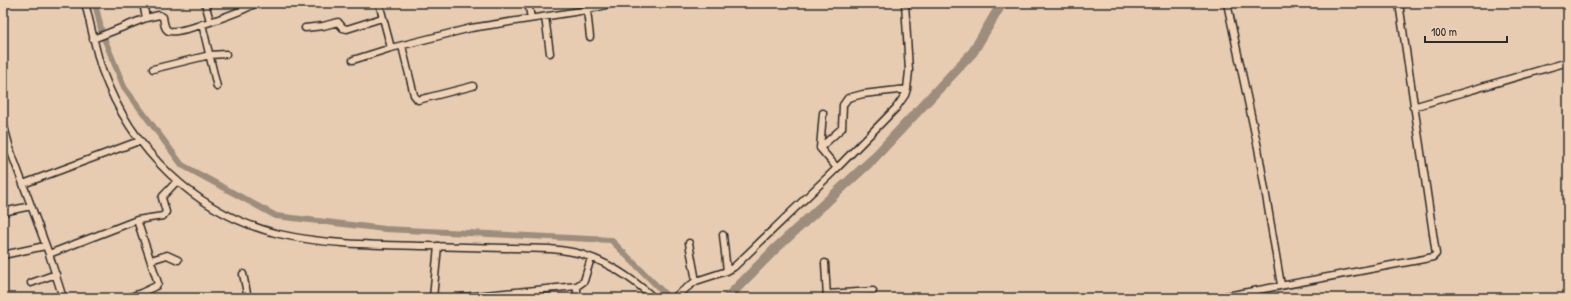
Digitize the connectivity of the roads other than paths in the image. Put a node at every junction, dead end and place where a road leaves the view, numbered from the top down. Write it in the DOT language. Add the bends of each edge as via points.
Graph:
graph roads {
  1 [pos="85,3"];
  2 [pos="142,3"];
  3 [pos="205,3"];
  4 [pos="256,3"];
  5 [pos="379,3"];
  6 [pos="528,3"];
  7 [pos="614,3"];
  8 [pos="905,3"];
  9 [pos="1227,3"];
  10 [pos="1399,3"];
  11 [pos="1566,3"];
  12 [pos="603,4"];
  13 [pos="247,6"];
  14 [pos="587,10"];
  15 [pos="1568,13"];
  16 [pos="545,17"];
  17 [pos="146,18"];
  18 [pos="382,18"];
  19 [pos="532,18"];
  20 [pos="210,21"];
  21 [pos="202,24"];
  22 [pos="304,28"];
  23 [pos="590,36"];
  24 [pos="96,39"];
  25 [pos="402,46"];
  26 [pos="391,48"];
  27 [pos="550,53"];
  28 [pos="226,54"];
  29 [pos="210,55"];
  30 [pos="353,60"];
  31 [pos="1568,62"];
  32 [pos="154,69"];
  33 [pos="473,86"];
  34 [pos="217,87"];
  35 [pos="907,89"];
  36 [pos="1413,107"];
  37 [pos="822,113"];
  38 [pos="3,123"];
  39 [pos="139,141"];
  40 [pos="820,148"];
  41 [pos="837,168"];
  42 [pos="177,181"];
  43 [pos="23,184"];
  44 [pos="31,206"];
  45 [pos="3,212"];
  46 [pos="137,220"];
  47 [pos="723,235"];
  48 [pos="689,243"];
  49 [pos="45,246"];
  50 [pos="438,246"];
  51 [pos="49,254"];
  52 [pos="3,255"];
  53 [pos="591,258"];
  54 [pos="151,260"];
  55 [pos="178,260"];
  56 [pos="825,263"];
  57 [pos="727,271"];
  58 [pos="56,274"];
  59 [pos="243,274"];
  60 [pos="696,281"];
  61 [pos="31,282"];
  62 [pos="576,286"];
  63 [pos="1281,286"];
  64 [pos="873,291"];
  65 [pos="141,296"];
  66 [pos="675,296"];
  67 [pos="827,296"];
  68 [pos="63,298"];
  69 [pos="128,298"];
  70 [pos="248,298"];
  71 [pos="433,298"];
  72 [pos="454,298"];
  73 [pos="577,298"];
  74 [pos="654,298"];
  75 [pos="1216,298"];
  1 -- 24 [label="street"];
  2 -- 17 [label="street"];
  3 -- 20 [label="street"];
  4 -- 13 [label="street"];
  5 -- 18 [label="street"];
  6 -- 19 [label="street"];
  7 -- 12 [label="street"];
  8 -- 35 [label="street" via="909,48"];
  9 -- 63 [label="street" via="1258,148"];
  10 -- 36 [label="street"];
  11 -- 15 [label="street"];
  12 -- 14 [label="street"];
  13 -- 20 [label="street"];
  14 -- 16 [label="street"];
  14 -- 23 [label="street"];
  16 -- 19 [label="street"];
  16 -- 27 [label="street"];
  17 -- 21 [label="street" via="161,15 168,31"];
  17 -- 24 [label="street"];
  18 -- 22 [label="street" via="347,29 338,22"];
  18 -- 26 [label="street"];
  19 -- 25 [label="street" via="471,28"];
  20 -- 21 [label="street"];
  21 -- 29 [label="street"];
  24 -- 39 [label="street" via="102,70 110,90"];
  25 -- 26 [label="street"];
  25 -- 33 [label="street" via="414,95 418,100"];
  26 -- 30 [label="street"];
  28 -- 29 [label="street"];
  29 -- 32 [label="street"];
  29 -- 34 [label="street"];
  31 -- 36 [label="street"];
  35 -- 40 [label="street" via="848,98 843,105 842,128"];
  35 -- 41 [label="street" via="896,108"];
  36 -- 63 [label="street" via="1436,254 1434,257"];
  37 -- 40 [label="street"];
  38 -- 43 [label="street"];
  39 -- 42 [label="street"];
  39 -- 43 [label="street"];
  40 -- 41 [label="street"];
  41 -- 57 [label="street"];
  42 -- 46 [label="street" via="162,198 166,215"];
  42 -- 50 [label="street" via="203,202 241,222 279,234 342,244"];
  43 -- 44 [label="street"];
  44 -- 45 [label="street"];
  44 -- 49 [label="street"];
  46 -- 51 [label="street"];
  46 -- 54 [label="street"];
  47 -- 57 [label="street"];
  48 -- 60 [label="street"];
  49 -- 51 [label="street"];
  49 -- 52 [label="street"];
  50 -- 53 [label="street" via="550,249"];
  50 -- 71 [label="street"];
  51 -- 58 [label="street"];
  53 -- 62 [label="street" via="584,281"];
  53 -- 74 [label="street" via="627,276"];
  54 -- 55 [label="street" via="167,255"];
  54 -- 65 [label="street" via="158,283"];
  56 -- 67 [label="street"];
  57 -- 60 [label="street"];
  58 -- 61 [label="street"];
  58 -- 68 [label="street"];
  59 -- 70 [label="street"];
  60 -- 66 [label="street"];
  62 -- 72 [label="street"];
  62 -- 73 [label="street"];
  63 -- 75 [label="street"];
  64 -- 67 [label="street"];
  65 -- 69 [label="street"];
}
